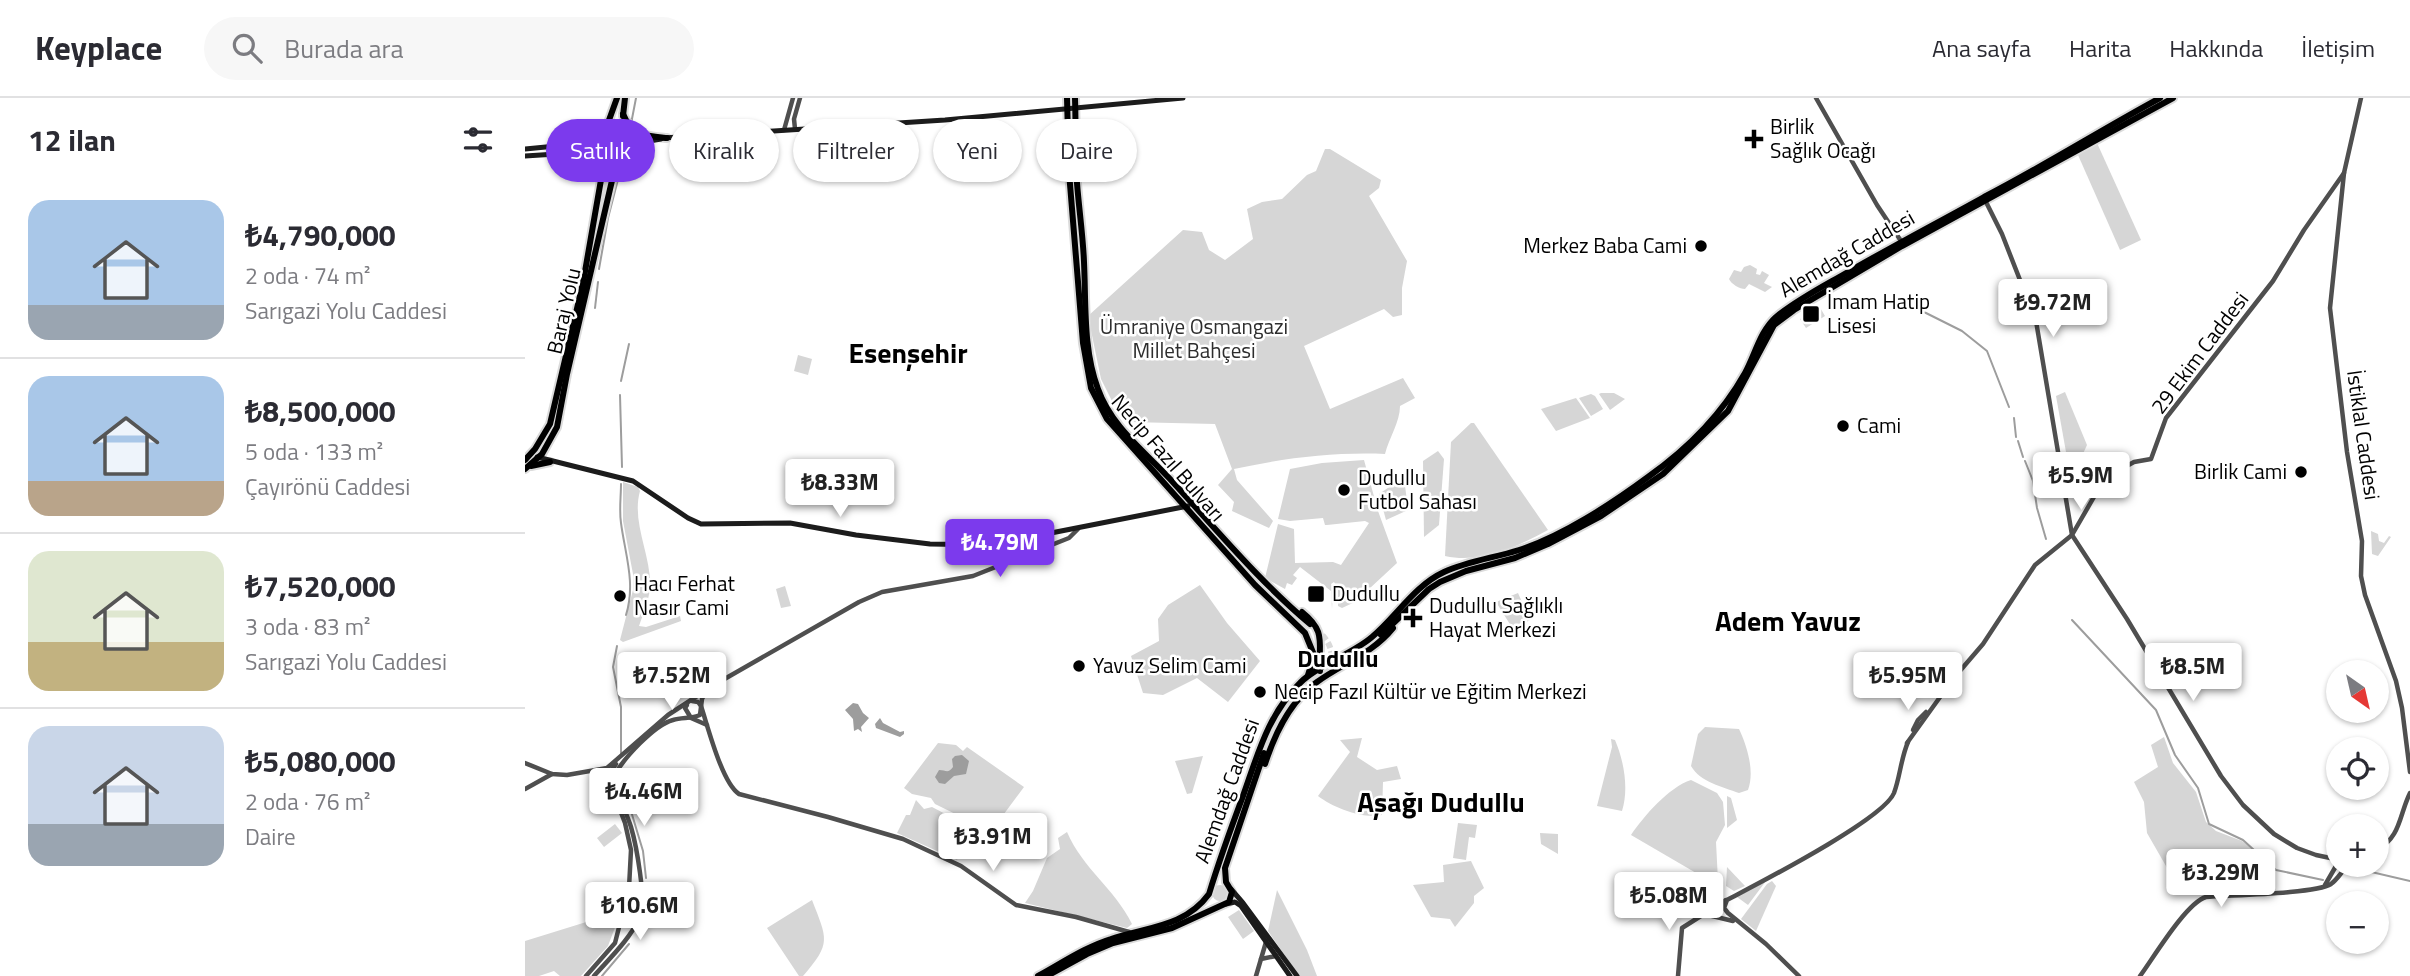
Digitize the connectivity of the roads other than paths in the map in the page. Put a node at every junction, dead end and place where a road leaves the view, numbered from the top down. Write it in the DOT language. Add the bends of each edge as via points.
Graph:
graph roads {
  1 [pos="617,98"];
  2 [pos="625,98"];
  3 [pos="793,98"];
  4 [pos="800,98"];
  5 [pos="1067,98"];
  6 [pos="1075,98"];
  7 [pos="1183,98"];
  8 [pos="1816,98"];
  9 [pos="2160,98"];
  10 [pos="2173,98"];
  11 [pos="2361,98"];
  12 [pos="1067,111"];
  13 [pos="1075,111"];
  14 [pos="623,114"];
  15 [pos="609,119"];
  16 [pos="624,119"];
  17 [pos="794,119"];
  18 [pos="919,120"];
  19 [pos="793,129"];
  20 [pos="784,130"];
  21 [pos="655,138"];
  22 [pos="667,138"];
  23 [pos="655,140"];
  24 [pos="546,147"];
  25 [pos="525,149"];
  26 [pos="546,154"];
  27 [pos="525,156"];
  28 [pos="2344,173"];
  29 [pos="601,182"];
  30 [pos="611,182"];
  31 [pos="1985,199"];
  32 [pos="1902,243"];
  33 [pos="585,283"];
  34 [pos="564,371"];
  35 [pos="537,457"];
  36 [pos="526,459"];
  37 [pos="550,461"];
  38 [pos="525,468"];
  39 [pos="1661,472"];
  40 [pos="1189,505"];
  41 [pos="1078,529"];
  42 [pos="2072,535"];
  43 [pos="1410,608"];
  44 [pos="1312,624"];
  45 [pos="1305,633"];
  46 [pos="1358,654"];
  47 [pos="1320,669"];
  48 [pos="1307,676"];
  49 [pos="1300,683"];
  50 [pos="708,689"];
  51 [pos="1308,690"];
  52 [pos="689,701"];
  53 [pos="701,706"];
  54 [pos="1277,709"];
  55 [pos="1288,713"];
  56 [pos="691,718"];
  57 [pos="707,725"];
  58 [pos="1264,753"];
  59 [pos="622,758"];
  60 [pos="525,764"];
  61 [pos="618,768"];
  62 [pos="594,771"];
  63 [pos="2410,772"];
  64 [pos="552,774"];
  65 [pos="610,774"];
  66 [pos="525,789"];
  67 [pos="2410,793"];
  68 [pos="2389,842"];
  69 [pos="1230,850"];
  70 [pos="2326,857"];
  71 [pos="2330,877"];
  72 [pos="2336,877"];
  73 [pos="2325,886"];
  74 [pos="640,887"];
  75 [pos="1229,887"];
  76 [pos="629,888"];
  77 [pos="1210,891"];
  78 [pos="1727,900"];
  79 [pos="1224,905"];
  80 [pos="621,914"];
  81 [pos="1704,914"];
  82 [pos="640,918"];
  83 [pos="1738,922"];
  84 [pos="1133,933"];
  85 [pos="1266,942"];
  86 [pos="1276,956"];
  87 [pos="1261,959"];
  88 [pos="1055,969"];
  89 [pos="586,976"];
  90 [pos="594,976"];
  91 [pos="1038,976"];
  92 [pos="1047,976"];
  93 [pos="1256,976"];
  94 [pos="1290,976"];
  95 [pos="1297,976"];
  96 [pos="1678,976"];
  97 [pos="1798,976"];
  98 [pos="2140,976"];
  1 -- 15 [label="main road"];
  2 -- 14 [label="main road"];
  3 -- 20 [label="street"];
  4 -- 17 [label="street"];
  5 -- 12 [label="main road, Necip Fazıl Bulvarı"];
  6 -- 13 [label="main road, Necip Fazıl Bulvarı"];
  7 -- 13 [label="main road"];
  8 -- 32 [label="street"];
  9 -- 31 [label="main road, Alemdağ Caddesi"];
  10 -- 31 [label="main road, Alemdağ Caddesi"];
  11 -- 28 [label="street, İstiklal Caddesi"];
  12 -- 13 [label="main road"];
  12 -- 18 [label="main road"];
  12 -- 40 [label="main road, Necip Fazıl Bulvarı" via="1083,343 1091,388 1108,419"];
  13 -- 40 [label="main road, Necip Fazıl Bulvarı" via="1087,327 1095,382 1123,429"];
  14 -- 16 [label="main road"];
  14 -- 22 [label="main road" via="636,132"];
  19 -- 20 [label="main road"];
  20 -- 22 [label="main road"];
  21 -- 22 [label="main road"];
  22 -- 23 [label="main road"];
  24 -- 25 [label="main road"];
  26 -- 27 [label="main road"];
  28 -- 42 [label="street, 29 Ekim Caddesi" via="2273,281 2166,418 2151,459 2134,462 2102,483"];
  28 -- 63 [label="street, İstiklal Caddesi" via="2330,308 2362,541 2361,576 2396,681"];
  29 -- 33 [label="main road, Baraj Yolu"];
  30 -- 33 [label="main road, Baraj Yolu"];
  31 -- 32 [label="main road, Alemdağ Caddesi"];
  31 -- 42 [label="street" via="2036,321"];
  32 -- 39 [label="main road, Alemdağ Caddesi" via="1774,325 1728,411"];
  33 -- 34 [label="main road, Baraj Yolu"];
  34 -- 35 [label="main road, Baraj Yolu" via="557,427"];
  34 -- 36 [label="main road, Baraj Yolu" via="550,424"];
  35 -- 36 [label="main road"];
  35 -- 37 [label="main road"];
  35 -- 38 [label="main road, Baraj Yolu"];
  37 -- 38 [label="main road"];
  37 -- 41 [label="main road" via="638,483 701,524 790,523 950,545 990,545"];
  39 -- 43 [label="main road, Alemdağ Caddesi" via="1638,492 1576,530 1530,553 1440,582"];
  39 -- 47 [label="main road, Alemdağ Caddesi" via="1544,540 1441,573 1360,647"];
  40 -- 41 [label="main road"];
  40 -- 44 [label="main road, Necip Fazıl Bulvarı" via="1259,579"];
  40 -- 45 [label="main road, Necip Fazıl Bulvarı" via="1255,585"];
  41 -- 50 [label="street" via="1069,538 973,576 879,593"];
  42 -- 70 [label="street" via="2243,805 2285,841"];
  42 -- 78 [label="street" via="2035,565 1983,644 1918,720 1901,759 1893,795 1880,810 1787,869"];
  43 -- 46 [label="main road, Alemdağ Caddesi"];
  43 -- 51 [label="main road, Alemdağ Caddesi" via="1374,647"];
  44 -- 45 [label="main road" via="1315,634"];
  44 -- 47 [label="main road" via="1320,635"];
  45 -- 48 [label="main road" via="1314,655"];
  47 -- 48 [label="main road, Alemdağ Caddesi"];
  47 -- 51 [label="main road"];
  48 -- 49 [label="main road, Alemdağ Caddesi"];
  49 -- 51 [label="main road"];
  49 -- 54 [label="main road, Alemdağ Caddesi"];
  50 -- 52 [label="street"];
  50 -- 53 [label="street"];
  51 -- 55 [label="main road, Alemdağ Caddesi"];
  52 -- 53 [label="street"];
  52 -- 56 [label="street" via="685,708"];
  52 -- 59 [label="street" via="652,727"];
  53 -- 56 [label="street" via="700,715"];
  53 -- 57 [label="street"];
  54 -- 55 [label="main road" via="1282,715"];
  54 -- 77 [label="main road, Alemdağ Caddesi"];
  55 -- 69 [label="main road, Alemdağ Caddesi"];
  56 -- 57 [label="street"];
  56 -- 61 [label="street" via="663,725"];
  57 -- 84 [label="street" via="723,769 739,794 903,839 961,866 1016,905"];
  58 -- 69 [label="main road, Alemdağ Caddesi"];
  59 -- 62 [label="street"];
  59 -- 65 [label="street"];
  60 -- 64 [label="street"];
  61 -- 65 [label="street"];
  61 -- 74 [label="street" via="614,782 631,826"];
  62 -- 64 [label="street"];
  62 -- 65 [label="street"];
  64 -- 66 [label="street"];
  65 -- 76 [label="street" via="631,850"];
  67 -- 68 [label="street"];
  69 -- 75 [label="main road, Alemdağ Caddesi" via="1224,875"];
  71 -- 73 [label="street"];
  72 -- 73 [label="street"];
  73 -- 98 [label="street" via="2202,898"];
  74 -- 76 [label="street"];
  74 -- 82 [label="street"];
  75 -- 77 [label="main road, Alemdağ Caddesi" via="1220,883"];
  75 -- 79 [label="main road, Alemdağ Caddesi" via="1232,896"];
  75 -- 95 [label="main road"];
  76 -- 80 [label="street"];
  77 -- 79 [label="main road, Alemdağ Caddesi" via="1211,901"];
  77 -- 84 [label="main road, Alemdağ Caddesi" via="1181,919"];
  78 -- 81 [label="street"];
  78 -- 83 [label="street" via="1724,908"];
  79 -- 85 [label="main road" via="1235,902 1241,906"];
  79 -- 88 [label="main road, Alemdağ Caddesi" via="1167,930 1100,948"];
  80 -- 82 [label="street" via="626,921"];
  80 -- 89 [label="street" via="612,947"];
  81 -- 83 [label="street"];
  81 -- 96 [label="street" via="1682,928"];
  82 -- 90 [label="street"];
  83 -- 97 [label="street"];
  84 -- 88 [label="main road, Alemdağ Caddesi" via="1085,949"];
  85 -- 86 [label="main road"];
  85 -- 87 [label="street"];
  86 -- 87 [label="street"];
  86 -- 94 [label="main road"];
  87 -- 93 [label="street"];
  88 -- 91 [label="main road, Alemdağ Caddesi"];
  88 -- 92 [label="main road, Alemdağ Caddesi"];
}
